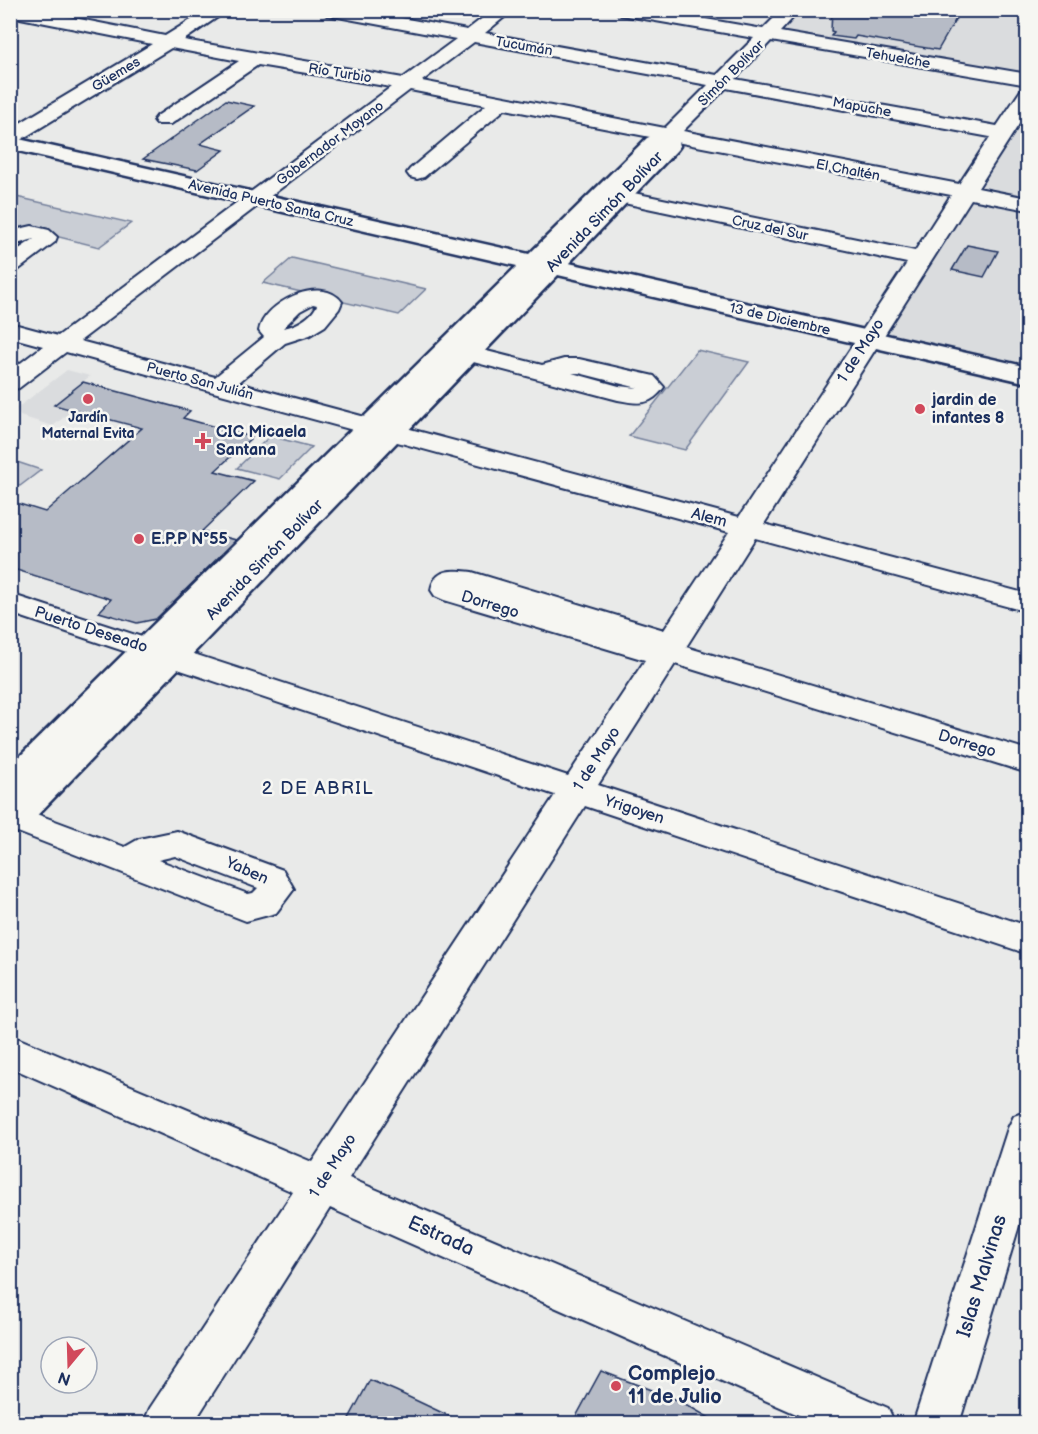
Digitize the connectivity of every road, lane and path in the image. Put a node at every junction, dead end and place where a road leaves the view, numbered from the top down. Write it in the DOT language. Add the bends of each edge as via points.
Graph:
graph roads {
  1 [pos="220,10"];
  2 [pos="327,10"];
  3 [pos="505,10"];
  4 [pos="621,10"];
  5 [pos="792,10"];
  6 [pos="10,11"];
  7 [pos="768,36"];
  8 [pos="470,37"];
  9 [pos="169,42"];
  10 [pos="255,59"];
  11 [pos="1028,80"];
  12 [pos="721,82"];
  13 [pos="407,84"];
  14 [pos="1028,94"];
  15 [pos="501,102"];
  16 [pos="164,120"];
  17 [pos="1002,133"];
  18 [pos="669,135"];
  19 [pos="10,138"];
  20 [pos="10,143"];
  21 [pos="417,172"];
  22 [pos="964,192"];
  23 [pos="619,196"];
  24 [pos="254,200"];
  25 [pos="1028,204"];
  26 [pos="10,240"];
  27 [pos="920,260"];
  28 [pos="10,265"];
  29 [pos="541,265"];
  30 [pos="10,330"];
  31 [pos="279,336"];
  32 [pos="869,339"];
  33 [pos="62,344"];
  34 [pos="467,353"];
  35 [pos="544,373"];
  36 [pos="1028,375"];
  37 [pos="10,383"];
  38 [pos="220,386"];
  39 [pos="380,429"];
  40 [pos="747,528"];
  41 [pos="10,603"];
  42 [pos="1028,603"];
  43 [pos="667,651"];
  44 [pos="159,653"];
  45 [pos="1028,762"];
  46 [pos="576,790"];
  47 [pos="12,809"];
  48 [pos="128,862"];
  49 [pos="1028,940"];
  50 [pos="10,1050"];
  51 [pos="1028,1128"];
  52 [pos="321,1184"];
  53 [pos="166,1424"];
  54 [pos="872,1424"];
  55 [pos="936,1424"];
  1 -- 9 [label="street, Güemes"];
  2 -- 8 [label="street, Tucumán"];
  3 -- 8 [label="street, Gobernador Moyano"];
  4 -- 7 [label="street, Tehuelche"];
  5 -- 7 [label="street, Simón Bolívar"];
  6 -- 9 [label="street, Río Turbio"];
  7 -- 11 [label="street, Tehuelche"];
  7 -- 12 [label="street, Simón Bolívar"];
  8 -- 12 [label="street, Tucumán"];
  8 -- 13 [label="street, Gobernador Moyano"];
  9 -- 10 [label="street, Río Turbio"];
  9 -- 19 [label="street, Güemes"];
  10 -- 13 [label="street, Río Turbio"];
  10 -- 16 [label="street"];
  12 -- 17 [label="street, Mapuche"];
  12 -- 18 [label="street, Simón Bolívar"];
  13 -- 15 [label="street, Río Turbio"];
  13 -- 24 [label="street, Gobernador Moyano"];
  14 -- 17 [label="street, 1 de Mayo"];
  15 -- 18 [label="street, Río Turbio"];
  15 -- 21 [label="street"];
  17 -- 22 [label="street, 1 de Mayo"];
  18 -- 22 [label="street, El Chaltén"];
  18 -- 23 [label="street, Avenida Simón Bolívar" via="670,146"];
  18 -- 29 [label="street, Avenida Simón Bolívar" via="654,142"];
  20 -- 24 [label="street, Avenida Puerto Santa Cruz"];
  22 -- 25 [label="street, El Chaltén"];
  22 -- 27 [label="street, 1 de Mayo"];
  23 -- 27 [label="street, Cruz del Sur"];
  23 -- 29 [label="street, Avenida Simón Bolívar"];
  24 -- 29 [label="street, Avenida Puerto Santa Cruz"];
  24 -- 33 [label="street, Gobernador Moyano"];
  26 -- 28 [label="street" via="29,232 46,237"];
  27 -- 32 [label="street, 1 de Mayo"];
  29 -- 32 [label="street, 13 de Diciembre"];
  29 -- 34 [label="street, Avenida Simón Bolívar"];
  29 -- 39 [label="street, Avenida Simón Bolívar"];
  30 -- 33 [label="street, Puerto San Julián"];
  31 -- 38 [label="street"];
  32 -- 36 [label="street, 13 de Diciembre"];
  32 -- 40 [label="street, 1 de Mayo"];
  33 -- 37 [label="street, Gobernador Moyano"];
  33 -- 38 [label="street, Puerto San Julián"];
  34 -- 35 [label="street"];
  34 -- 39 [label="street, Avenida Simón Bolívar"];
  38 -- 39 [label="street, Puerto San Julián"];
  39 -- 40 [label="street, Alem"];
  39 -- 44 [label="street, Avenida Simón Bolívar"];
  40 -- 42 [label="street, Alem"];
  40 -- 43 [label="street, 1 de Mayo"];
  41 -- 44 [label="street, Puerto Deseado"];
  43 -- 43 [label="street, Dorrego" via="652,635 472,581 452,578 446,584 445,590 454,594 642,650"];
  43 -- 45 [label="street, Dorrego"];
  43 -- 46 [label="street, 1 de Mayo"];
  44 -- 46 [label="street, Yrigoyen"];
  44 -- 47 [label="street, Avenida Simón Bolívar"];
  46 -- 49 [label="street, Yrigoyen"];
  46 -- 52 [label="street, 1 de Mayo"];
  47 -- 48 [label="street"];
  50 -- 52 [label="street, Estrada"];
  51 -- 55 [label="street, Islas Malvinas"];
  52 -- 53 [label="street, 1 de Mayo"];
  52 -- 54 [label="street, Estrada"];
}
